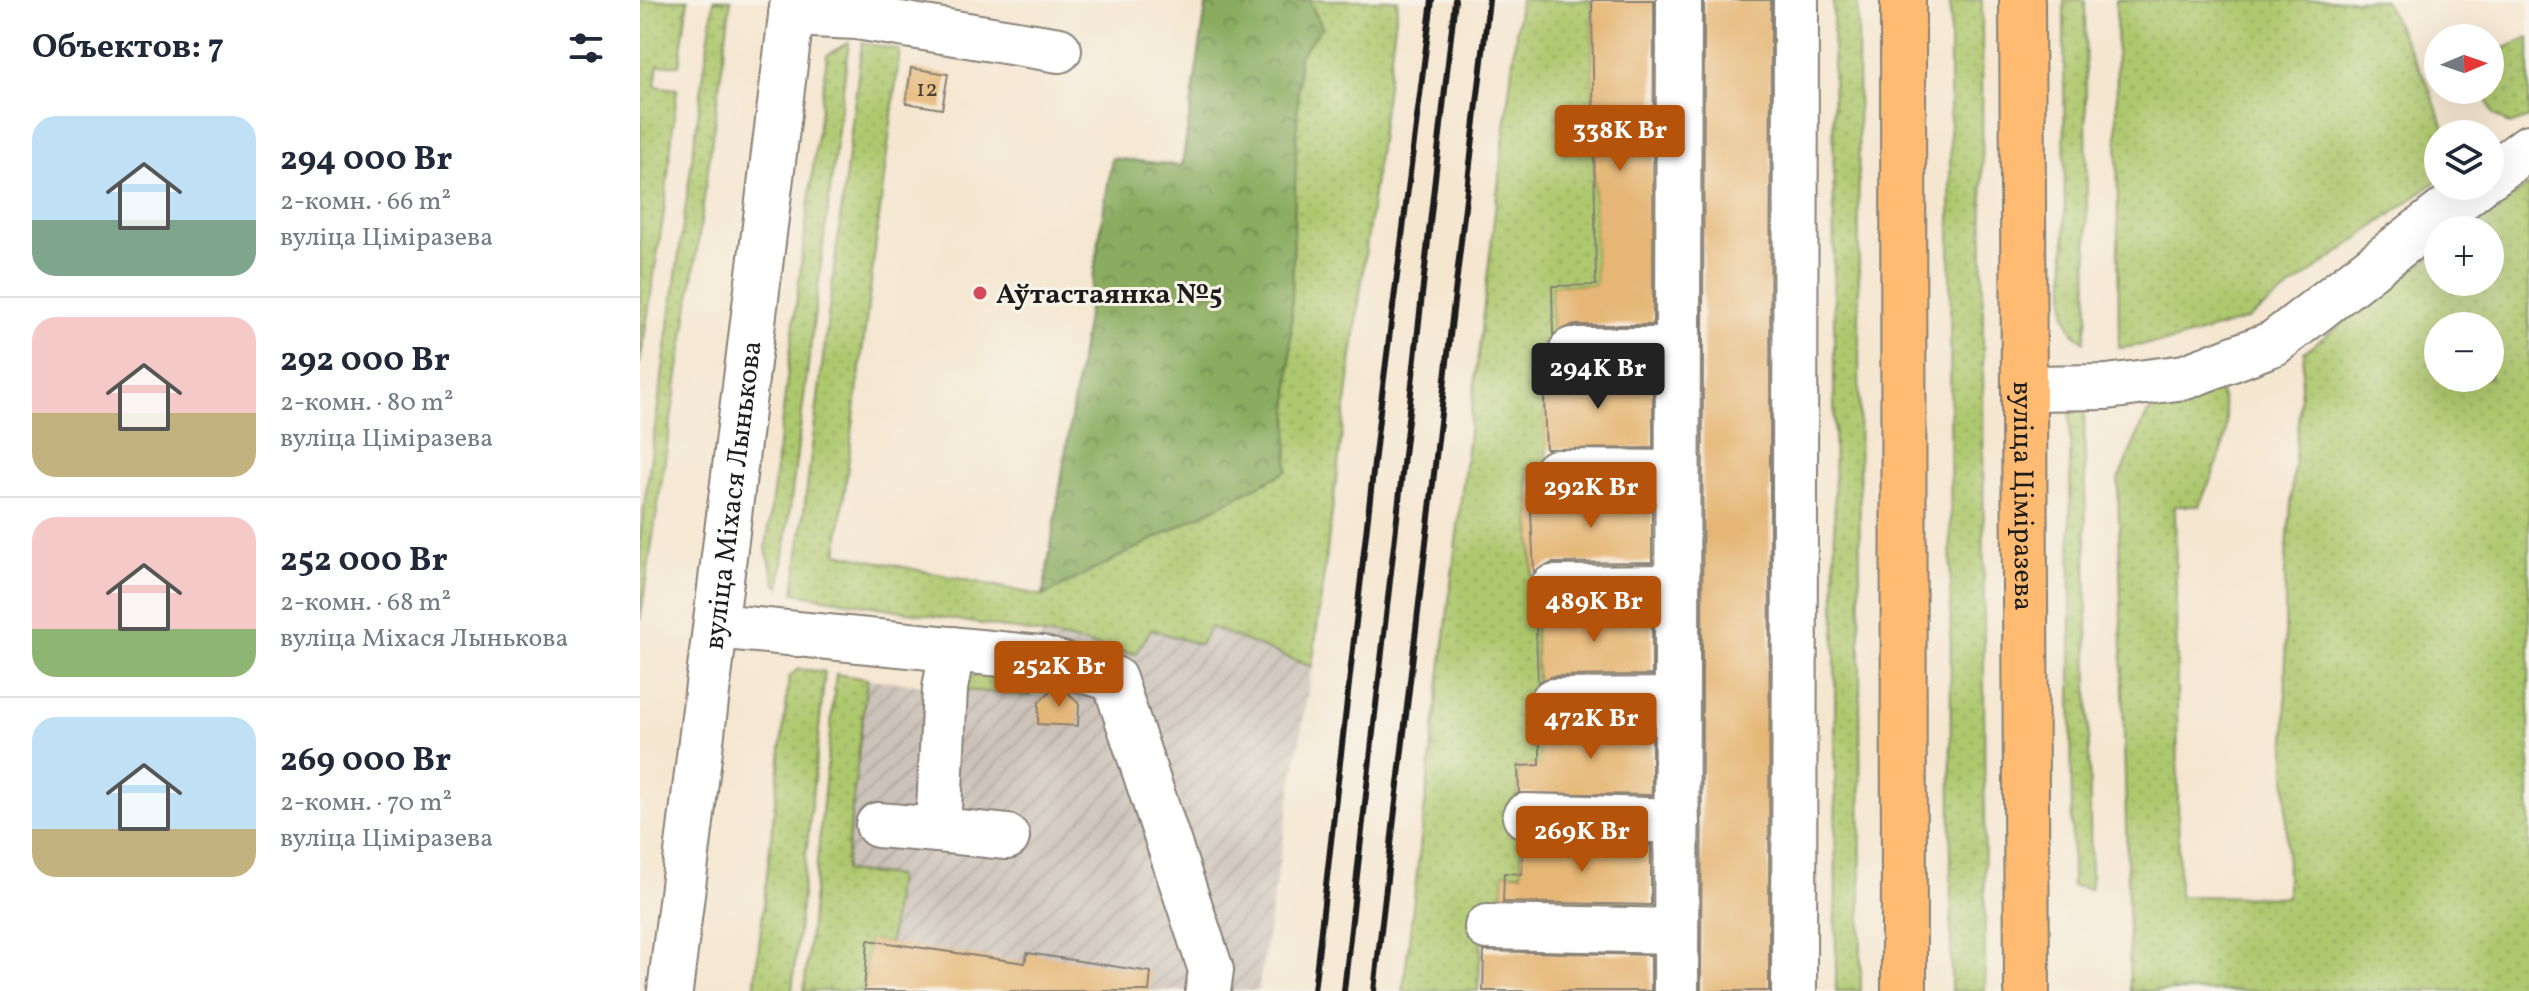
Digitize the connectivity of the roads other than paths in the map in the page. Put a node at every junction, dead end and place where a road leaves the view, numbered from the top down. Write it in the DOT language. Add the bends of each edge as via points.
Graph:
graph roads {
  1 [pos="1679,0"];
  2 [pos="1796,0"];
  3 [pos="1903,0"];
  4 [pos="2022,0"];
  5 [pos="792,7"];
  6 [pos="1059,50"];
  7 [pos="2529,147"];
  8 [pos="2504,166"];
  9 [pos="2459,200"];
  10 [pos="1572,350"];
  11 [pos="1677,350"];
  12 [pos="2026,388"];
  13 [pos="1556,472"];
  14 [pos="1677,473"];
  15 [pos="1677,587"];
  16 [pos="1552,588"];
  17 [pos="716,626"];
  18 [pos="952,649"];
  19 [pos="1676,700"];
  20 [pos="1553,701"];
  21 [pos="1525,816"];
  22 [pos="1677,821"];
  23 [pos="878,825"];
  24 [pos="938,830"];
  25 [pos="1007,837"];
  26 [pos="1487,927"];
  27 [pos="1676,931"];
  28 [pos="670,991"];
  29 [pos="1208,991"];
  30 [pos="1676,991"];
  31 [pos="1794,991"];
  32 [pos="1904,991"];
  33 [pos="2027,991"];
  1 -- 11 [label="street"];
  2 -- 31 [label="street"];
  3 -- 32 [label="main road"];
  4 -- 12 [label="main road, вуліца Ціміразева"];
  5 -- 6 [label="street"];
  5 -- 17 [label="street, вуліца Міхася Лынькова"];
  7 -- 8 [label="street"];
  9 -- 12 [label="street" via="2274,343 2185,377 2107,387"];
  10 -- 11 [label="street"];
  11 -- 14 [label="street"];
  12 -- 33 [label="main road, вуліца Ціміразева"];
  13 -- 14 [label="street"];
  14 -- 15 [label="street"];
  15 -- 16 [label="street"];
  15 -- 19 [label="street"];
  17 -- 18 [label="street"];
  17 -- 28 [label="street, вуліца Міхася Лынькова"];
  18 -- 24 [label="street"];
  18 -- 29 [label="street" via="1040,658 1114,679 1211,970"];
  19 -- 20 [label="street"];
  19 -- 22 [label="street"];
  21 -- 22 [label="street"];
  22 -- 27 [label="street"];
  23 -- 24 [label="street"];
  24 -- 25 [label="street"];
  26 -- 27 [label="street"];
  27 -- 30 [label="street"];
}
